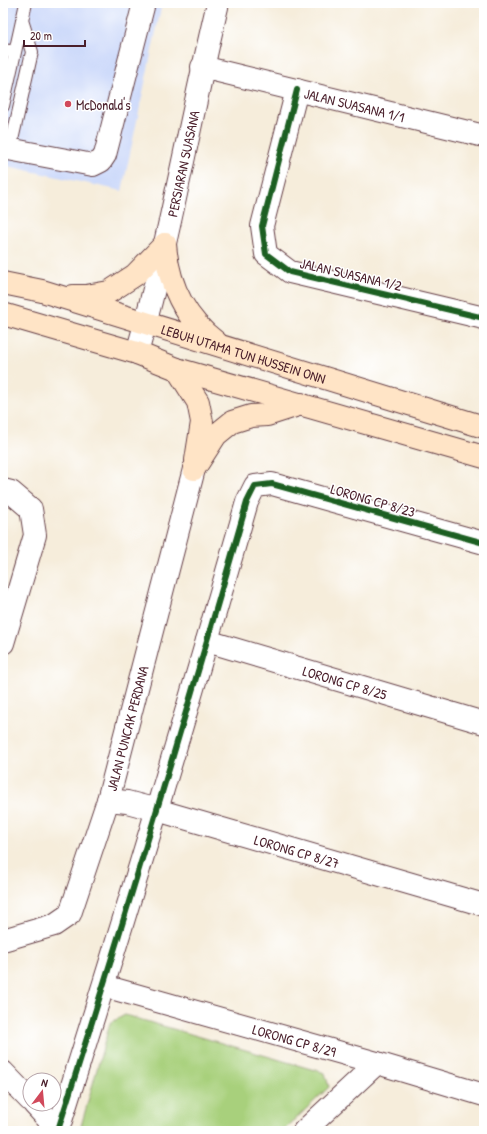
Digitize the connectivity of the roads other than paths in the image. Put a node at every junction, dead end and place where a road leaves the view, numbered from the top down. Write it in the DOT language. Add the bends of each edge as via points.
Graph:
graph roads {
  1 [pos="26,3"];
  2 [pos="144,3"];
  3 [pos="218,3"];
  4 [pos="22,20"];
  5 [pos="3,50"];
  6 [pos="15,52"];
  7 [pos="202,67"];
  8 [pos="297,90"];
  9 [pos="3,106"];
  10 [pos="484,136"];
  11 [pos="6,149"];
  12 [pos="165,244"];
  13 [pos="3,283"];
  14 [pos="59,296"];
  15 [pos="3,314"];
  16 [pos="484,318"];
  17 [pos="145,323"];
  18 [pos="224,348"];
  19 [pos="137,353"];
  20 [pos="177,369"];
  21 [pos="301,404"];
  22 [pos="484,427"];
  23 [pos="484,457"];
  24 [pos="194,469"];
  25 [pos="3,490"];
  26 [pos="484,543"];
  27 [pos="207,641"];
  28 [pos="3,643"];
  29 [pos="484,723"];
  30 [pos="108,800"];
  31 [pos="157,810"];
  32 [pos="484,905"];
  33 [pos="3,940"];
  34 [pos="104,986"];
  35 [pos="377,1063"];
  36 [pos="3,1072"];
  37 [pos="22,1092"];
  38 [pos="484,1096"];
  39 [pos="42,1112"];
  40 [pos="59,1130"];
  41 [pos="304,1131"];
  1 -- 4 [label="lane"];
  2 -- 11 [label="street" via="105,155 101,161 93,165"];
  3 -- 7 [label="street, PERSIARAN SUASANA"];
  4 -- 6 [label="lane"];
  4 -- 11 [label="lane" via="32,52"];
  5 -- 6 [label="lane"];
  6 -- 9 [label="lane"];
  7 -- 8 [label="street, JALAN SUASANA 1/1"];
  7 -- 12 [label="street, PERSIARAN SUASANA"];
  8 -- 10 [label="street, JALAN SUASANA 1/1"];
  8 -- 16 [label="street, JALAN SUASANA 1/2" via="262,226 266,254 290,272"];
  12 -- 14 [label="main road" via="135,275 109,292 86,296"];
  12 -- 17 [label="street, PERSIARAN SUASANA"];
  12 -- 18 [label="main road" via="166,262 180,301 197,325"];
  13 -- 14 [label="main road, LEBUH UTAMA TUN HUSSEIN ONN"];
  14 -- 17 [label="main road, LEBUH UTAMA TUN HUSSEIN ONN"];
  15 -- 19 [label="main road"];
  17 -- 18 [label="main road, LEBUH UTAMA TUN HUSSEIN ONN"];
  17 -- 19 [label="street, PERSIARAN SUASANA"];
  18 -- 22 [label="main road, LEBUH UTAMA TUN HUSSEIN ONN"];
  19 -- 20 [label="main road"];
  20 -- 21 [label="main road"];
  20 -- 24 [label="main road" via="198,402 202,422"];
  21 -- 23 [label="main road"];
  21 -- 24 [label="main road" via="267,415 251,416 232,422 216,435"];
  24 -- 30 [label="street, JALAN PUNCAK PERDANA"];
  25 -- 28 [label="street" via="11,492 31,510 35,535"];
  26 -- 27 [label="street, LORONG CP 8/23" via="272,484 255,486 247,502"];
  27 -- 29 [label="street, LORONG CP 8/25"];
  27 -- 31 [label="street"];
  30 -- 31 [label="street, LORONG CP 8/27"];
  30 -- 33 [label="street, JALAN PUNCAK PERDANA" via="70,914 54,926"];
  31 -- 32 [label="street, LORONG CP 8/27"];
  31 -- 34 [label="street"];
  34 -- 35 [label="street, LORONG CP 8/29"];
  34 -- 40 [label="street"];
  35 -- 38 [label="street, LORONG CP 8/29"];
  35 -- 41 [label="street"];
  36 -- 37 [label="street"];
  39 -- 40 [label="street"];
}
